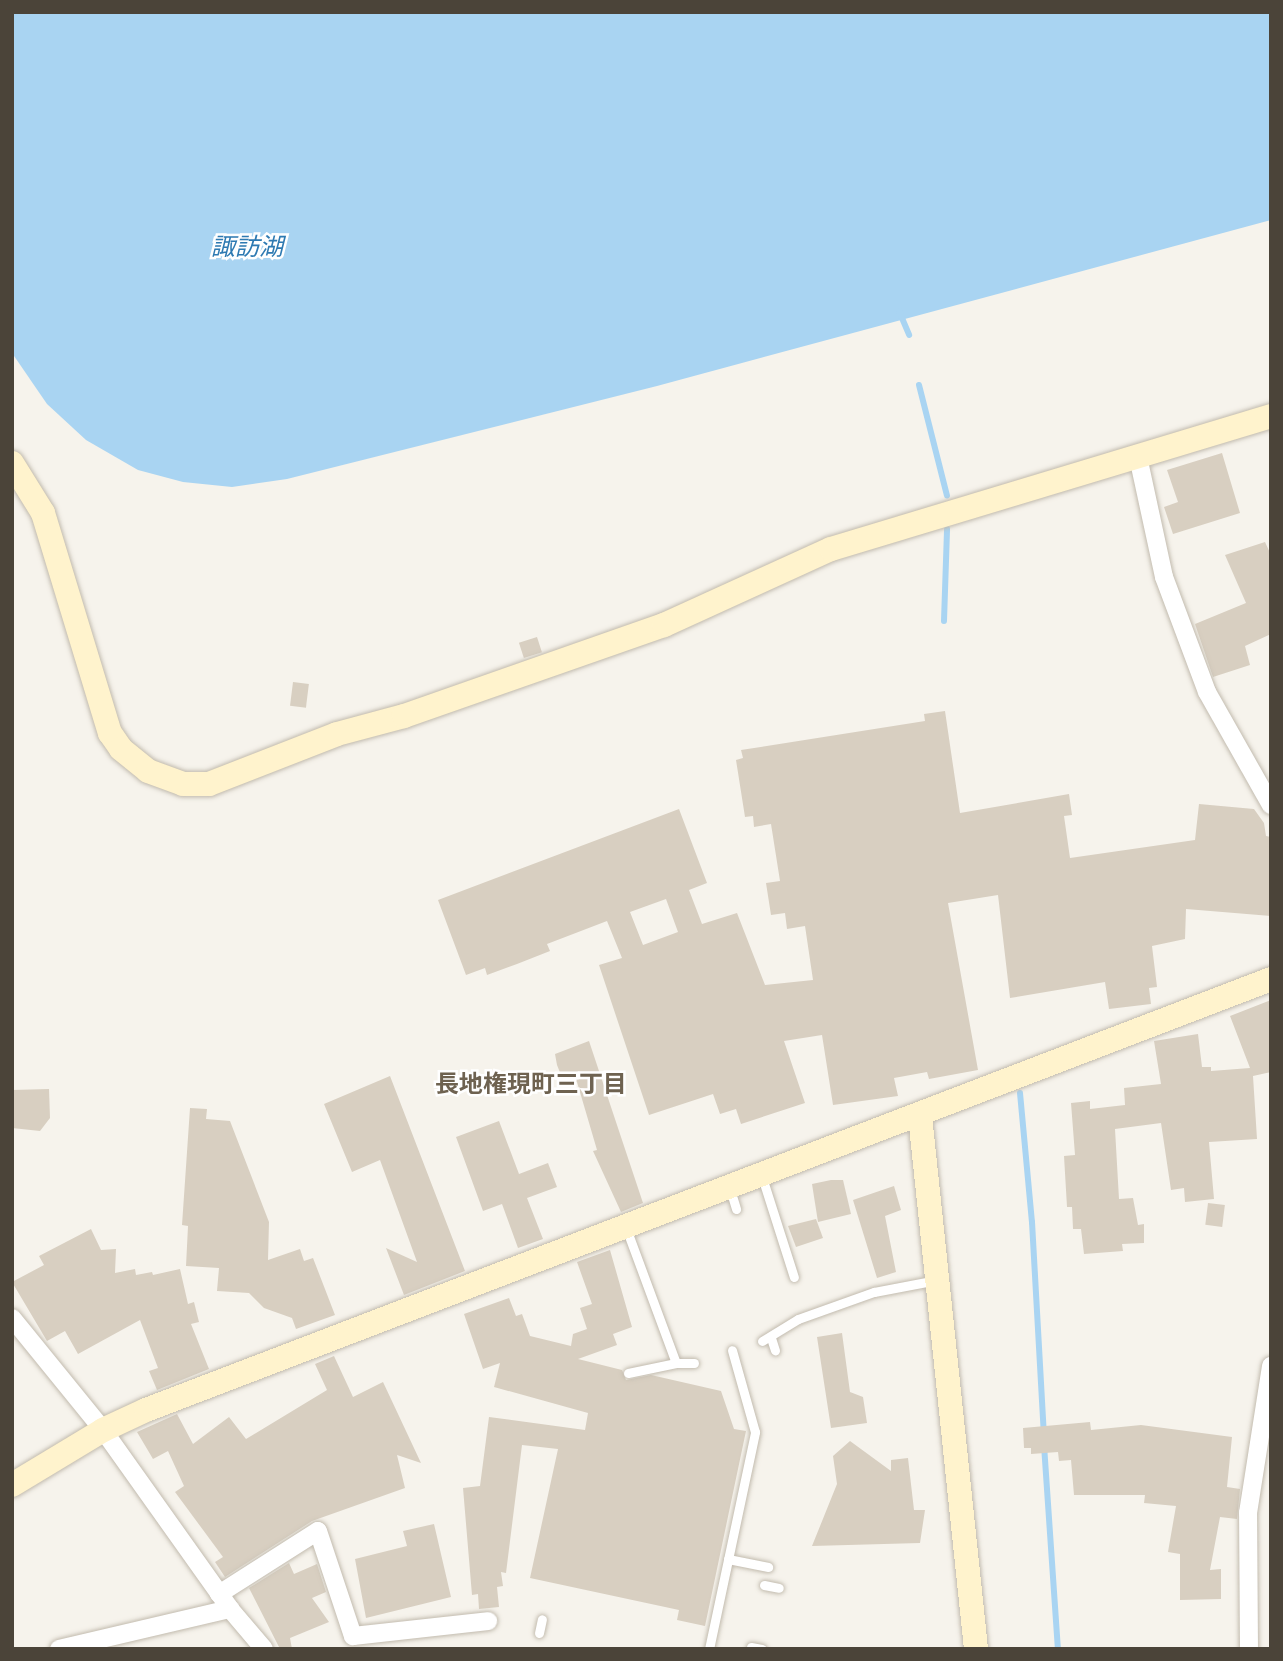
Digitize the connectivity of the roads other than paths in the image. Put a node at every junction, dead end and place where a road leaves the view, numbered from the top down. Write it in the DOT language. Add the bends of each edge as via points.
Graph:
graph roads {
  1 [pos="1271,416"];
  2 [pos="12,463"];
  3 [pos="1140,466"];
  4 [pos="1271,805"];
  5 [pos="1271,979"];
  6 [pos="920,1116"];
  7 [pos="762,1175"];
  8 [pos="626,1226"];
  9 [pos="794,1277"];
  10 [pos="939,1280"];
  11 [pos="12,1318"];
  12 [pos="732,1350"];
  13 [pos="775,1350"];
  14 [pos="676,1363"];
  15 [pos="694,1363"];
  16 [pos="1271,1366"];
  17 [pos="628,1373"];
  18 [pos="103,1430"];
  19 [pos="12,1485"];
  20 [pos="728,1559"];
  21 [pos="768,1567"];
  22 [pos="764,1585"];
  23 [pos="779,1588"];
  24 [pos="219,1594"];
  25 [pos="230,1609"];
  26 [pos="542,1619"];
  27 [pos="488,1621"];
  28 [pos="539,1633"];
  29 [pos="751,1647"];
  30 [pos="762,1648"];
  31 [pos="59,1649"];
  32 [pos="264,1649"];
  33 [pos="709,1649"];
  34 [pos="976,1649"];
  35 [pos="1249,1649"];
  1 -- 2 [label="street" via="831,549 664,625 404,716 337,734 209,784 183,783 148,771 121,749 110,733 43,513"];
  3 -- 4 [label="street" via="1164,577 1207,692"];
  5 -- 6 [label="street"];
  6 -- 7 [label="street"];
  6 -- 10 [label="street"];
  7 -- 8 [label="street" via="732,1198"];
  7 -- 9 [label="lane"];
  8 -- 14 [label="lane"];
  8 -- 18 [label="street"];
  10 -- 13 [label="lane" via="874,1292 798,1319 766,1339"];
  10 -- 34 [label="street"];
  11 -- 18 [label="street"];
  12 -- 20 [label="lane" via="755,1432"];
  14 -- 15 [label="lane"];
  14 -- 17 [label="lane"];
  16 -- 35 [label="street" via="1248,1513"];
  18 -- 19 [label="street"];
  18 -- 24 [label="street"];
  20 -- 21 [label="lane"];
  20 -- 33 [label="lane"];
  22 -- 23 [label="lane"];
  24 -- 25 [label="street"];
  24 -- 27 [label="street" via="317,1531 352,1636"];
  25 -- 31 [label="street"];
  25 -- 32 [label="street"];
  26 -- 28 [label="lane"];
  29 -- 30 [label="lane"];
}
